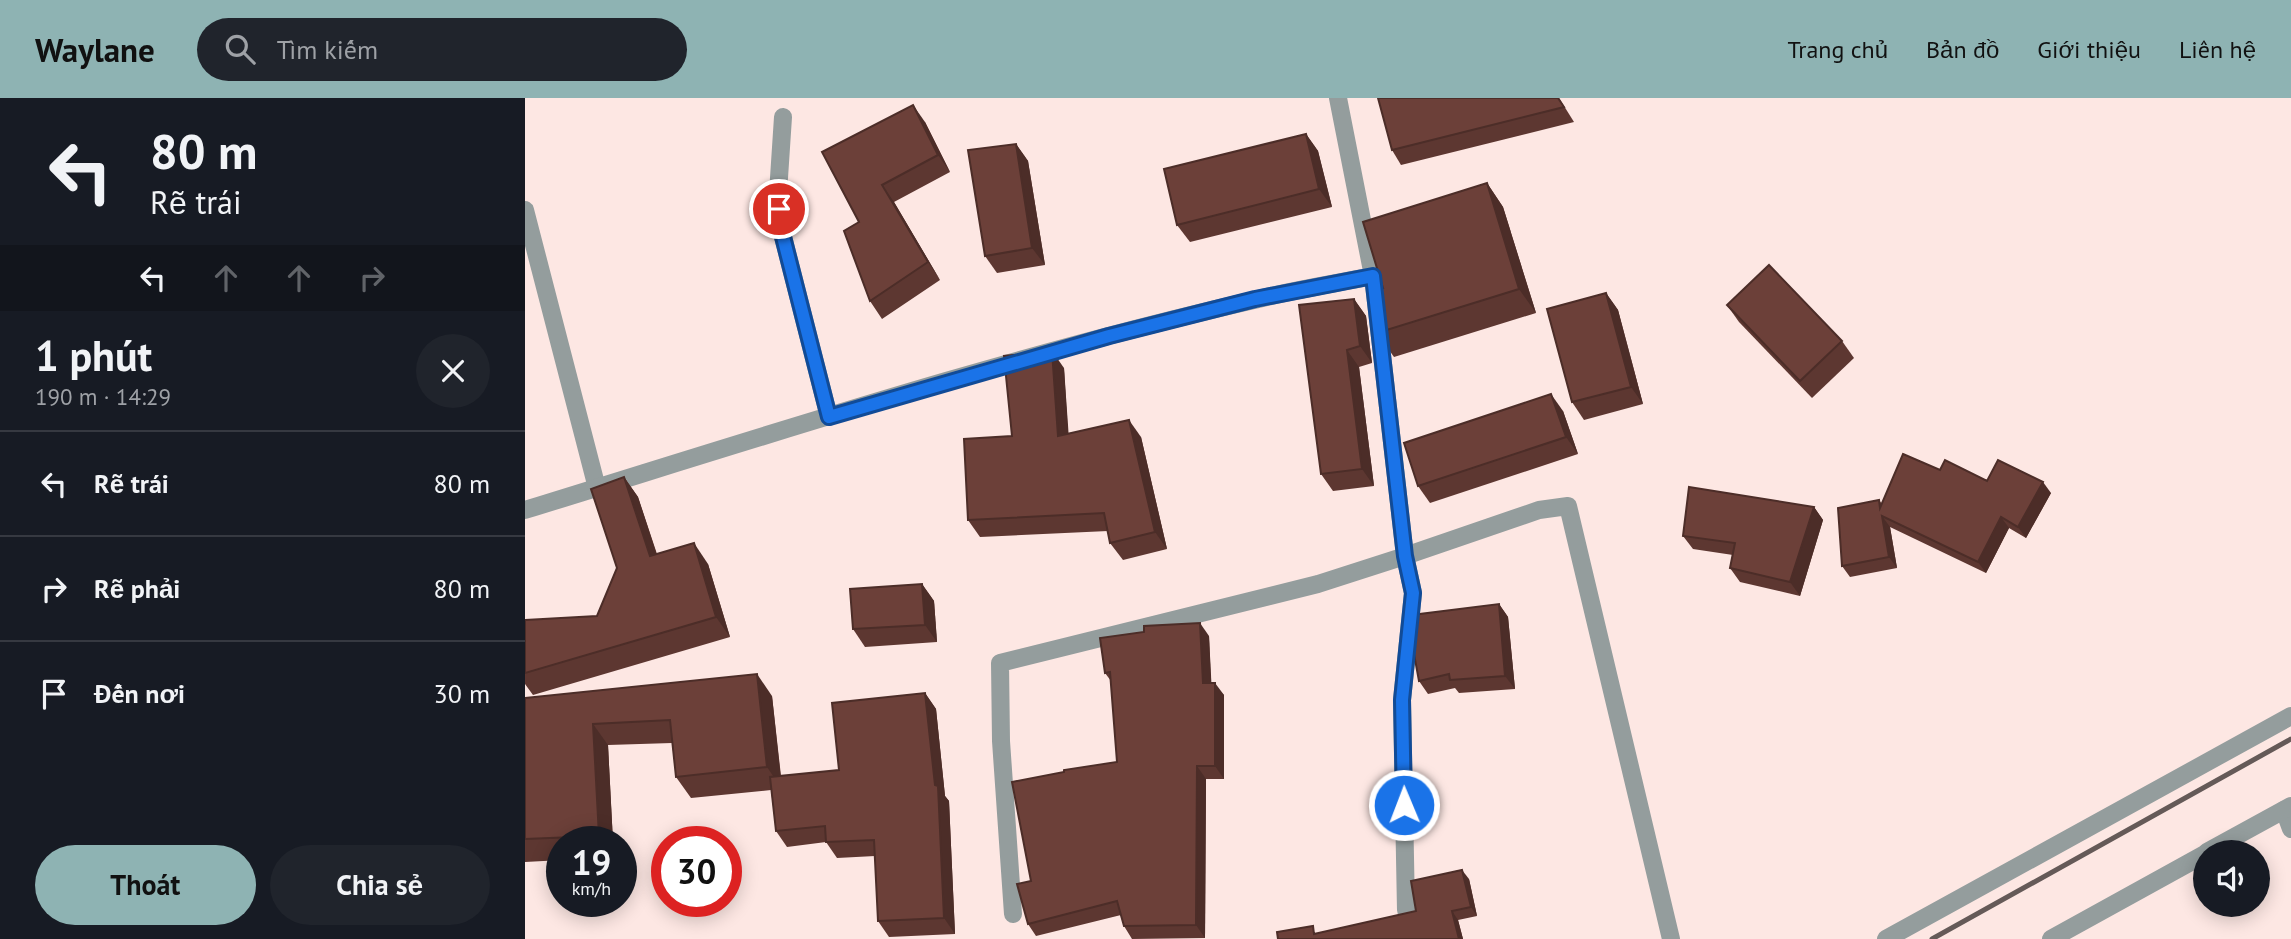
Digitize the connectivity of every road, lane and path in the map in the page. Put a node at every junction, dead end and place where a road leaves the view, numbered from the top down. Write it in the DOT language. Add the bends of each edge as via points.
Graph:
graph roads {
  1 [pos="1338,98"];
  2 [pos="783,117"];
  3 [pos="525,211"];
  4 [pos="1373,276"];
  5 [pos="829,417"];
  6 [pos="597,488"];
  7 [pos="525,510"];
  8 [pos="1405,556"];
  9 [pos="2291,716"];
  10 [pos="2288,808"];
  11 [pos="2291,829"];
  12 [pos="2230,840"];
  13 [pos="2193,860"];
  14 [pos="1406,910"];
  15 [pos="1013,914"];
  16 [pos="1671,939"];
  17 [pos="1887,939"];
  18 [pos="2051,939"];
  1 -- 4 [label="street"];
  2 -- 5 [label="street" via="780,225"];
  3 -- 6 [label="street"];
  4 -- 5 [label="street" via="1255,299 1109,336"];
  4 -- 8 [label="street"];
  5 -- 6 [label="street"];
  6 -- 7 [label="street"];
  8 -- 14 [label="street" via="1413,593 1402,700"];
  8 -- 15 [label="street" via="1318,584 1000,663"];
  8 -- 16 [label="street" via="1539,510 1568,506"];
  9 -- 17 [label="street"];
  10 -- 11 [label="street"];
  10 -- 12 [label="street"];
  13 -- 18 [label="street"];
}
